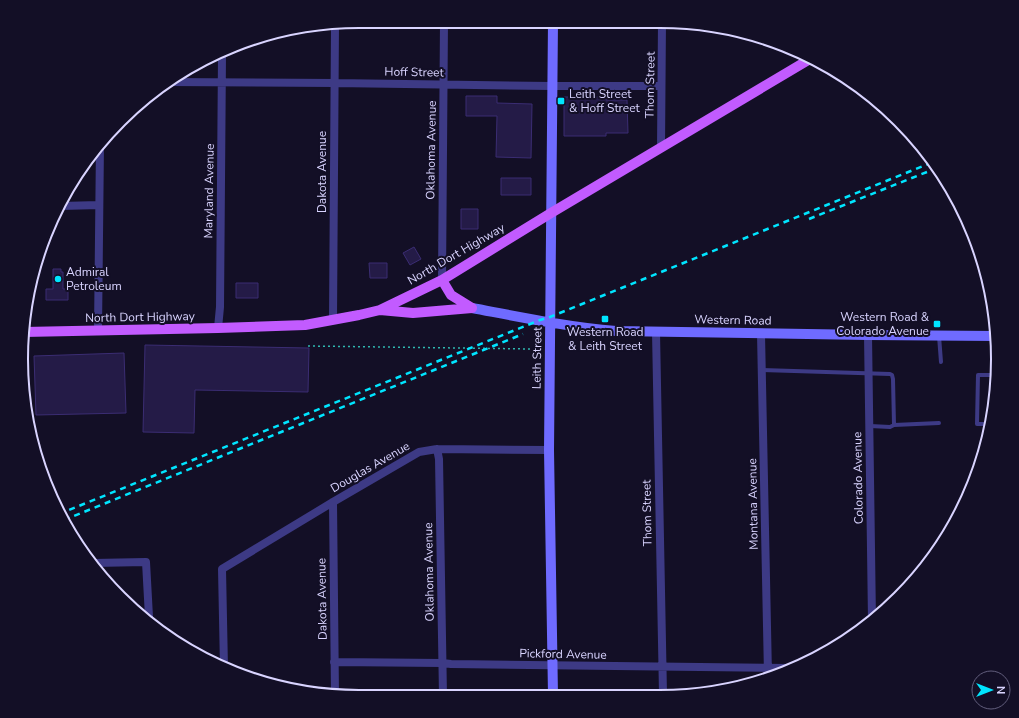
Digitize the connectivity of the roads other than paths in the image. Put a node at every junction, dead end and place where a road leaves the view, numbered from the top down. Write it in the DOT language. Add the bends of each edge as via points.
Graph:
graph roads {
  1 [pos="444,28"];
  2 [pos="553,28"];
  3 [pos="662,28"];
  4 [pos="335,29"];
  5 [pos="222,58"];
  6 [pos="805,62"];
  7 [pos="178,82"];
  8 [pos="222,83"];
  9 [pos="335,83"];
  10 [pos="444,84"];
  11 [pos="552,86"];
  12 [pos="661,86"];
  13 [pos="661,148"];
  14 [pos="100,153"];
  15 [pos="66,206"];
  16 [pos="99,206"];
  17 [pos="551,213"];
  18 [pos="442,280"];
  19 [pos="472,308"];
  20 [pos="380,310"];
  21 [pos="333,320"];
  22 [pos="550,322"];
  23 [pos="218,328"];
  24 [pos="98,331"];
  25 [pos="29,332"];
  26 [pos="656,332"];
  27 [pos="761,334"];
  28 [pos="868,335"];
  29 [pos="939,336"];
  30 [pos="990,336"];
  31 [pos="941,362"];
  32 [pos="762,370"];
  33 [pos="868,373"];
  34 [pos="990,375"];
  35 [pos="939,424"];
  36 [pos="985,424"];
  37 [pos="894,425"];
  38 [pos="869,426"];
  39 [pos="437,449"];
  40 [pos="549,450"];
  41 [pos="333,502"];
  42 [pos="98,563"];
  43 [pos="872,613"];
  44 [pos="148,614"];
  45 [pos="224,661"];
  46 [pos="334,662"];
  47 [pos="442,663"];
  48 [pos="553,666"];
  49 [pos="663,666"];
  50 [pos="768,671"];
  51 [pos="335,689"];
  52 [pos="443,690"];
  53 [pos="553,690"];
  54 [pos="663,690"];
  1 -- 10 [label="street, Oklahoma Avenue"];
  2 -- 11 [label="street, Leith Street"];
  3 -- 12 [label="street, Thom Street"];
  4 -- 9 [label="street, Dakota Avenue"];
  5 -- 8 [label="street, Maryland Avenue"];
  6 -- 13 [label="main road, North Dort Highway"];
  7 -- 8 [label="street, Hoff Street"];
  8 -- 9 [label="street, Hoff Street"];
  8 -- 23 [label="street, Maryland Avenue"];
  9 -- 10 [label="street, Hoff Street"];
  9 -- 21 [label="street, Dakota Avenue"];
  10 -- 11 [label="street, Hoff Street"];
  10 -- 18 [label="street, Oklahoma Avenue"];
  11 -- 12 [label="street, Hoff Street"];
  11 -- 17 [label="street, Leith Street"];
  12 -- 13 [label="street, Thom Street"];
  13 -- 17 [label="main road, North Dort Highway"];
  14 -- 16 [label="street"];
  15 -- 16 [label="street"];
  16 -- 24 [label="street"];
  17 -- 18 [label="main road, North Dort Highway"];
  17 -- 22 [label="street, Leith Street"];
  18 -- 19 [label="main road" via="451,295"];
  18 -- 20 [label="main road, North Dort Highway"];
  19 -- 20 [label="main road" via="413,313"];
  19 -- 22 [label="street, Western Road"];
  20 -- 21 [label="main road, North Dort Highway"];
  21 -- 23 [label="main road, North Dort Highway" via="306,325"];
  22 -- 26 [label="street, Western Road" via="602,330"];
  22 -- 40 [label="street, Leith Street"];
  23 -- 24 [label="main road, North Dort Highway"];
  24 -- 25 [label="main road, North Dort Highway"];
  26 -- 27 [label="street, Western Road"];
  26 -- 49 [label="street, Thom Street"];
  27 -- 28 [label="street, Western Road"];
  27 -- 32 [label="street, Montana Avenue"];
  28 -- 29 [label="street, Western Road"];
  28 -- 33 [label="street, Colorado Avenue"];
  29 -- 30 [label="street, Western Road"];
  29 -- 31 [label="lane"];
  32 -- 33 [label="lane"];
  32 -- 50 [label="street, Montana Avenue"];
  33 -- 37 [label="lane" via="892,375"];
  33 -- 38 [label="street, Colorado Avenue"];
  34 -- 36 [label="lane" via="978,375 977,424"];
  35 -- 37 [label="lane"];
  37 -- 38 [label="lane"];
  38 -- 43 [label="street, Colorado Avenue"];
  39 -- 40 [label="street, Douglas Avenue"];
  39 -- 41 [label="street, Douglas Avenue" via="419,452"];
  39 -- 47 [label="street, Oklahoma Avenue"];
  40 -- 48 [label="street, Leith Street"];
  41 -- 45 [label="street, Douglas Avenue" via="222,569"];
  41 -- 46 [label="street, Dakota Avenue"];
  42 -- 44 [label="street" via="146,562"];
  46 -- 47 [label="street, Pickford Avenue"];
  46 -- 51 [label="street, Dakota Avenue"];
  47 -- 48 [label="street, Pickford Avenue"];
  47 -- 52 [label="street, Oklahoma Avenue"];
  48 -- 49 [label="street, Pickford Avenue"];
  48 -- 53 [label="street, Leith Street"];
  49 -- 50 [label="street, Pickford Avenue"];
  49 -- 54 [label="street, Thom Street"];
}
